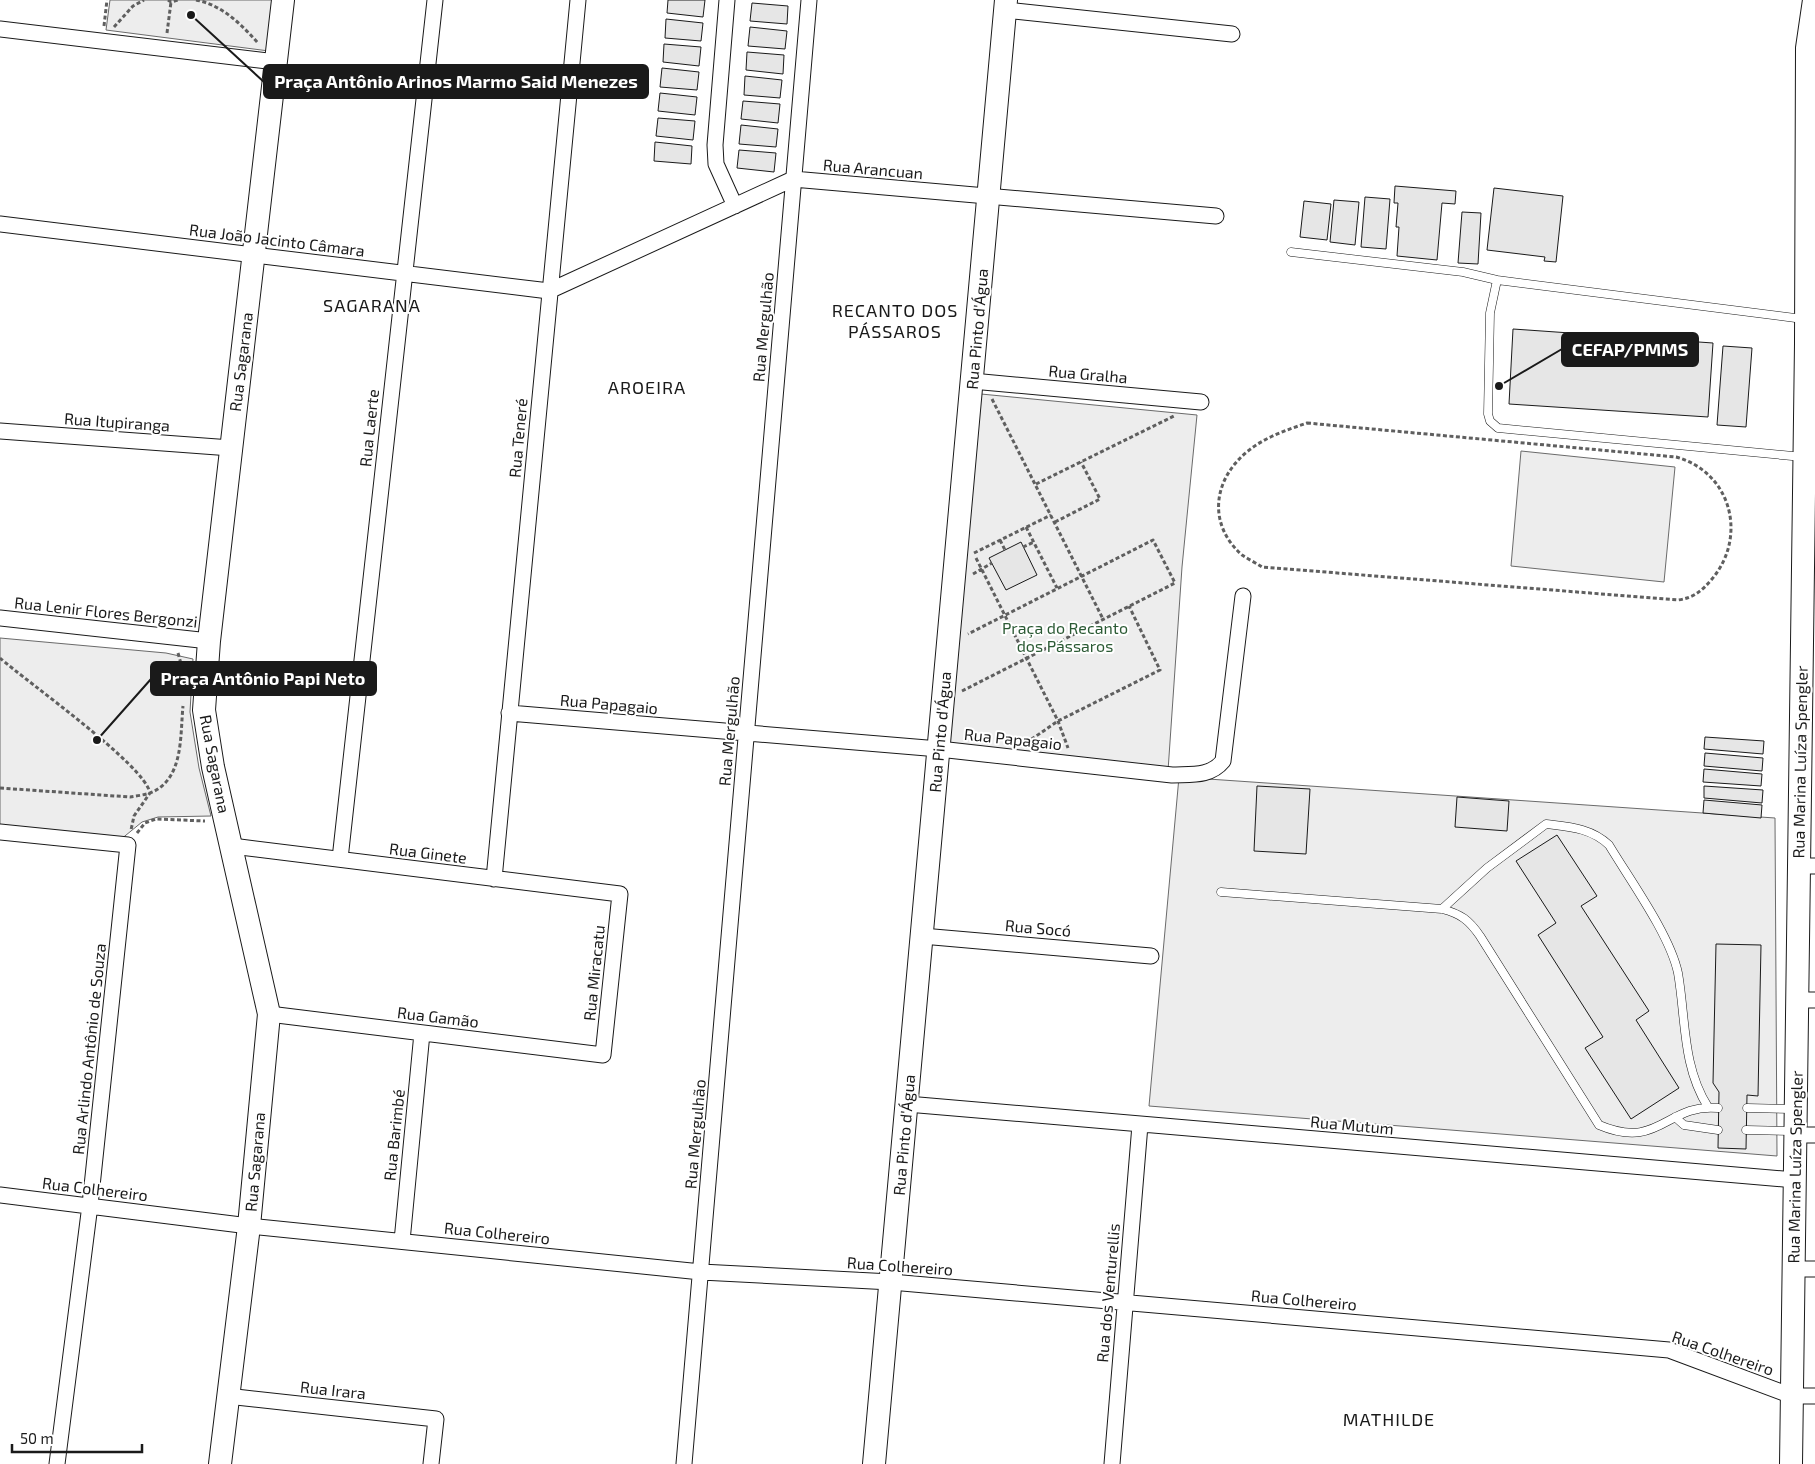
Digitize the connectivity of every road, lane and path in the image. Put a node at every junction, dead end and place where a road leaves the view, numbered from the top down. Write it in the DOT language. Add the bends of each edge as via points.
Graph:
graph roads {
  1 [pos="107,0"];
  2 [pos="144,0"];
  3 [pos="178,0"];
  4 [pos="196,0"];
  5 [pos="283,0"];
  6 [pos="435,0"];
  7 [pos="578,0"];
  8 [pos="727,0"];
  9 [pos="808,0"];
  10 [pos="1814,0"];
  11 [pos="169,1"];
  12 [pos="1006,5"];
  13 [pos="0,28"];
  14 [pos="1232,34"];
  15 [pos="102,41"];
  16 [pos="1811,48"];
  17 [pos="166,49"];
  18 [pos="276,62"];
  19 [pos="793,179"];
  20 [pos="1811,186"];
  21 [pos="989,197"];
  22 [pos="735,206"];
  23 [pos="1216,216"];
  24 [pos="0,224"];
  25 [pos="1291,252"];
  26 [pos="253,255"];
  27 [pos="404,273"];
  28 [pos="1497,280"];
  29 [pos="549,291"];
  30 [pos="1810,319"];
  31 [pos="977,381"];
  32 [pos="1201,402"];
  33 [pos="0,431"];
  34 [pos="231,448"];
  35 [pos="1809,457"];
  36 [pos="1081,462"];
  37 [pos="1036,484"];
  38 [pos="1051,515"];
  39 [pos="1055,522"];
  40 [pos="1026,527"];
  41 [pos="1000,540"];
  42 [pos="1034,542"];
  43 [pos="971,546"];
  44 [pos="1023,547"];
  45 [pos="1005,550"];
  46 [pos="974,553"];
  47 [pos="1082,576"];
  48 [pos="1708,584"];
  49 [pos="1057,588"];
  50 [pos="1808,593"];
  51 [pos="1243,596"];
  52 [pos="1128,606"];
  53 [pos="1004,614"];
  54 [pos="0,618"];
  55 [pos="1104,619"];
  56 [pos="167,636"];
  57 [pos="209,641"];
  58 [pos="948,645"];
  59 [pos="1026,657"];
  60 [pos="0,658"];
  61 [pos="185,686"];
  62 [pos="184,696"];
  63 [pos="943,701"];
  64 [pos="509,713"];
  65 [pos="1058,721"];
  66 [pos="1808,728"];
  67 [pos="746,734"];
  68 [pos="939,749"];
  69 [pos="1007,756"];
  70 [pos="1073,762"];
  71 [pos="0,788"];
  72 [pos="150,793"];
  73 [pos="226,822"];
  74 [pos="0,832"];
  75 [pos="128,845"];
  76 [pos="232,846"];
  77 [pos="340,859"];
  78 [pos="1807,866"];
  79 [pos="494,879"];
  80 [pos="1221,892"];
  81 [pos="620,894"];
  82 [pos="1442,909"];
  83 [pos="922,936"];
  84 [pos="1151,956"];
  85 [pos="1806,1000"];
  86 [pos="269,1014"];
  87 [pos="422,1033"];
  88 [pos="603,1055"];
  89 [pos="907,1104"];
  90 [pos="1708,1107"];
  91 [pos="1718,1108"];
  92 [pos="1746,1108"];
  93 [pos="1796,1109"];
  94 [pos="1675,1117"];
  95 [pos="1140,1125"];
  96 [pos="1718,1130"];
  97 [pos="1746,1130"];
  98 [pos="1802,1134"];
  99 [pos="1795,1180"];
  100 [pos="0,1195"];
  101 [pos="90,1205"];
  102 [pos="249,1226"];
  103 [pos="402,1241"];
  104 [pos="1804,1269"];
  105 [pos="701,1272"];
  106 [pos="891,1282"];
  107 [pos="1125,1302"];
  108 [pos="228,1396"];
  109 [pos="1792,1396"];
  110 [pos="1815,1396"];
  111 [pos="57,1464"];
  112 [pos="220,1464"];
  113 [pos="431,1464"];
  114 [pos="684,1464"];
  115 [pos="874,1464"];
  116 [pos="1112,1464"];
  117 [pos="1791,1464"];
  1 -- 15 [label="path"];
  2 -- 15 [label="path" via="133,6"];
  3 -- 11 [label="path"];
  4 -- 18 [label="path" via="238,20"];
  5 -- 18 [label="street, Rua Sagarana"];
  6 -- 27 [label="street, Rua Laerte"];
  7 -- 29 [label="street, Rua Teneré"];
  8 -- 22 [label="street" via="715,145 716,164"];
  9 -- 19 [label="street, Rua Mergulhão"];
  10 -- 16 [label="street, Rua Marina Luíza Spengler"];
  11 -- 17 [label="path"];
  12 -- 14 [label="street"];
  12 -- 21 [label="street, Rua Pinto d'Água"];
  13 -- 15 [label="street"];
  15 -- 17 [label="street"];
  16 -- 20 [label="street, Rua Marina Luíza Spengler"];
  17 -- 18 [label="street"];
  18 -- 26 [label="street, Rua Sagarana"];
  19 -- 21 [label="street, Rua Arancuan"];
  19 -- 22 [label="street"];
  19 -- 67 [label="street, Rua Mergulhão"];
  20 -- 30 [label="street, Rua Marina Luíza Spengler"];
  21 -- 23 [label="street, Rua Arancuan"];
  21 -- 31 [label="street, Rua Pinto d'Água"];
  22 -- 29 [label="street"];
  24 -- 26 [label="street, Rua João Jacinto Câmara"];
  25 -- 28 [label="lane" via="1463,272"];
  26 -- 27 [label="street, Rua João Jacinto Câmara"];
  26 -- 34 [label="street, Rua Sagarana"];
  27 -- 29 [label="street, Rua João Jacinto Câmara"];
  27 -- 77 [label="street, Rua Laerte"];
  28 -- 30 [label="lane"];
  28 -- 35 [label="lane" via="1490,312 1488,414 1498,428"];
  29 -- 64 [label="street, Rua Teneré"];
  30 -- 35 [label="street, Rua Marina Luíza Spengler"];
  31 -- 32 [label="street, Rua Gralha"];
  31 -- 37 [label="path"];
  31 -- 58 [label="street, Rua Pinto d'Água"];
  32 -- 36 [label="path"];
  33 -- 34 [label="street, Rua Itupiranga"];
  34 -- 57 [label="street, Rua Sagarana"];
  35 -- 50 [label="street, Rua Marina Luíza Spengler"];
  36 -- 37 [label="path"];
  36 -- 39 [label="path" via="1100,499"];
  37 -- 38 [label="path"];
  38 -- 39 [label="path"];
  38 -- 40 [label="path"];
  39 -- 47 [label="path"];
  40 -- 41 [label="path"];
  40 -- 42 [label="path"];
  41 -- 45 [label="path"];
  41 -- 46 [label="path"];
  42 -- 44 [label="path"];
  42 -- 49 [label="path"];
  43 -- 46 [label="path"];
  46 -- 53 [label="path"];
  47 -- 49 [label="path"];
  47 -- 52 [label="path" via="1153,540 1175,583"];
  47 -- 55 [label="path"];
  48 -- 48 [label="path" via="1730,550 1732,522 1728,506 1721,490 1709,476 1692,461 1676,457 1307,424 1268,438 1247,451 1219,489 1218,506 1226,535 1242,554 1262,567 1678,600 1689,599"];
  49 -- 53 [label="path"];
  50 -- 66 [label="street, Rua Marina Luíza Spengler"];
  51 -- 70 [label="street, Rua Papagaio" via="1223,761 1216,770 1172,775"];
  52 -- 55 [label="path"];
  52 -- 65 [label="path" via="1160,670"];
  53 -- 58 [label="path"];
  53 -- 59 [label="path"];
  54 -- 56 [label="street, Rua Lenir Flores Bergonzi"];
  55 -- 59 [label="path"];
  56 -- 57 [label="street, Rua Lenir Flores Bergonzi"];
  56 -- 61 [label="path" via="180,656"];
  57 -- 73 [label="street, Rua Sagarana" via="204,710"];
  58 -- 63 [label="street, Rua Pinto d'Água"];
  59 -- 63 [label="path"];
  59 -- 65 [label="path"];
  60 -- 72 [label="path" via="93,732 144,779"];
  62 -- 72 [label="path" via="178,762 167,782"];
  63 -- 68 [label="street, Rua Pinto d'Água"];
  64 -- 67 [label="street, Rua Papagaio"];
  64 -- 79 [label="street, Rua Teneré"];
  65 -- 69 [label="path"];
  65 -- 70 [label="path"];
  66 -- 78 [label="street, Rua Marina Luíza Spengler"];
  67 -- 68 [label="street, Rua Papagaio"];
  67 -- 105 [label="street, Rua Mergulhão"];
  68 -- 69 [label="street, Rua Papagaio"];
  68 -- 83 [label="street, Rua Pinto d'Água"];
  69 -- 70 [label="street, Rua Papagaio"];
  71 -- 72 [label="path" via="130,797"];
  72 -- 75 [label="path" via="134,816"];
  73 -- 75 [label="path" via="156,819 144,823"];
  73 -- 76 [label="street, Rua Sagarana"];
  74 -- 75 [label="street"];
  75 -- 101 [label="street, Rua Arlindo Antônio de Souza"];
  76 -- 77 [label="street, Rua Ginete"];
  76 -- 86 [label="street, Rua Sagarana"];
  77 -- 79 [label="street, Rua Ginete"];
  78 -- 85 [label="street, Rua Marina Luíza Spengler"];
  79 -- 81 [label="street, Rua Ginete"];
  80 -- 82 [label="lane"];
  81 -- 88 [label="street, Rua Miracatu"];
  82 -- 90 [label="lane" via="1487,868 1546,824 1579,828 1598,835 1609,845 1668,944 1678,973 1683,1028 1693,1072"];
  82 -- 94 [label="lane" via="1461,914 1471,923 1599,1125 1615,1132 1638,1133 1653,1130"];
  83 -- 84 [label="street, Rua Socó"];
  83 -- 89 [label="street, Rua Pinto d'Água"];
  85 -- 93 [label="street, Rua Marina Luíza Spengler"];
  86 -- 87 [label="street, Rua Gamão"];
  86 -- 102 [label="street, Rua Sagarana"];
  87 -- 88 [label="street, Rua Gamão"];
  87 -- 103 [label="street, Rua Barimbé"];
  89 -- 95 [label="street, Rua Mutum"];
  89 -- 106 [label="street, Rua Pinto d'Água"];
  90 -- 91 [label="lane"];
  90 -- 94 [label="lane"];
  92 -- 93 [label="lane"];
  93 -- 98 [label="street, Rua Marina Luíza Spengler"];
  94 -- 96 [label="lane" via="1684,1125"];
  95 -- 99 [label="street, Rua Mutum"];
  95 -- 107 [label="street, Rua dos Venturellis"];
  97 -- 98 [label="lane"];
  98 -- 99 [label="street, Rua Marina Luíza Spengler"];
  99 -- 104 [label="street, Rua Marina Luíza Spengler"];
  100 -- 101 [label="street, Rua Colhereiro"];
  101 -- 102 [label="street, Rua Colhereiro"];
  101 -- 111 [label="street, Rua Arlindo Antônio de Souza"];
  102 -- 103 [label="street, Rua Colhereiro"];
  102 -- 108 [label="street, Rua Sagarana"];
  103 -- 105 [label="street, Rua Colhereiro"];
  104 -- 109 [label="street, Rua Marina Luíza Spengler"];
  105 -- 106 [label="street, Rua Colhereiro"];
  105 -- 114 [label="street, Rua Mergulhão"];
  106 -- 107 [label="street, Rua Colhereiro"];
  106 -- 115 [label="street, Rua Pinto d'Água"];
  107 -- 109 [label="street, Rua Colhereiro" via="1669,1350"];
  107 -- 116 [label="street, Rua dos Venturellis"];
  108 -- 112 [label="street, Rua Sagarana"];
  108 -- 113 [label="street, Rua Irara" via="436,1419"];
  109 -- 110 [label="street"];
  109 -- 117 [label="street, Rua Marina Luíza Spengler"];
}
